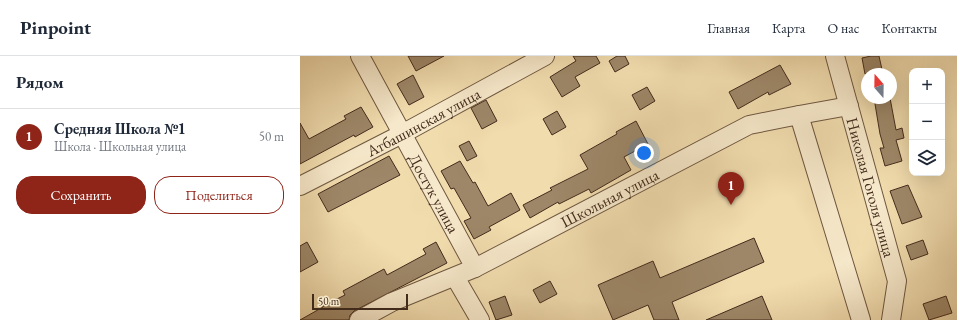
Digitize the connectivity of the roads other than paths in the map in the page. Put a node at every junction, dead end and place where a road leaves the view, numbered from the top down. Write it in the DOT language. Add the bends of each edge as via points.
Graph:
graph roads {
  1 [pos="360,56"];
  2 [pos="545,56"];
  3 [pos="835,56"];
  4 [pos="849,106"];
  5 [pos="799,115"];
  6 [pos="402,134"];
  7 [pos="300,186"];
  8 [pos="475,268"];
  9 [pos="455,276"];
  10 [pos="359,320"];
  11 [pos="480,320"];
  12 [pos="861,320"];
  13 [pos="891,320"];
  1 -- 6 [label="street, Достук улица"];
  2 -- 6 [label="street, Атбашинская улица"];
  3 -- 4 [label="street, Николая Гоголя улица"];
  4 -- 5 [label="street, Школьная улица"];
  4 -- 13 [label="street, Николая Гоголя улица" via="897,281"];
  5 -- 8 [label="street, Школьная улица" via="749,125"];
  5 -- 12 [label="street"];
  6 -- 7 [label="street, Атбашинская улица"];
  6 -- 8 [label="street, Достук улица"];
  8 -- 9 [label="street, Школьная улица"];
  9 -- 10 [label="street, Школьная улица" via="392,302"];
  9 -- 11 [label="street"];
}
